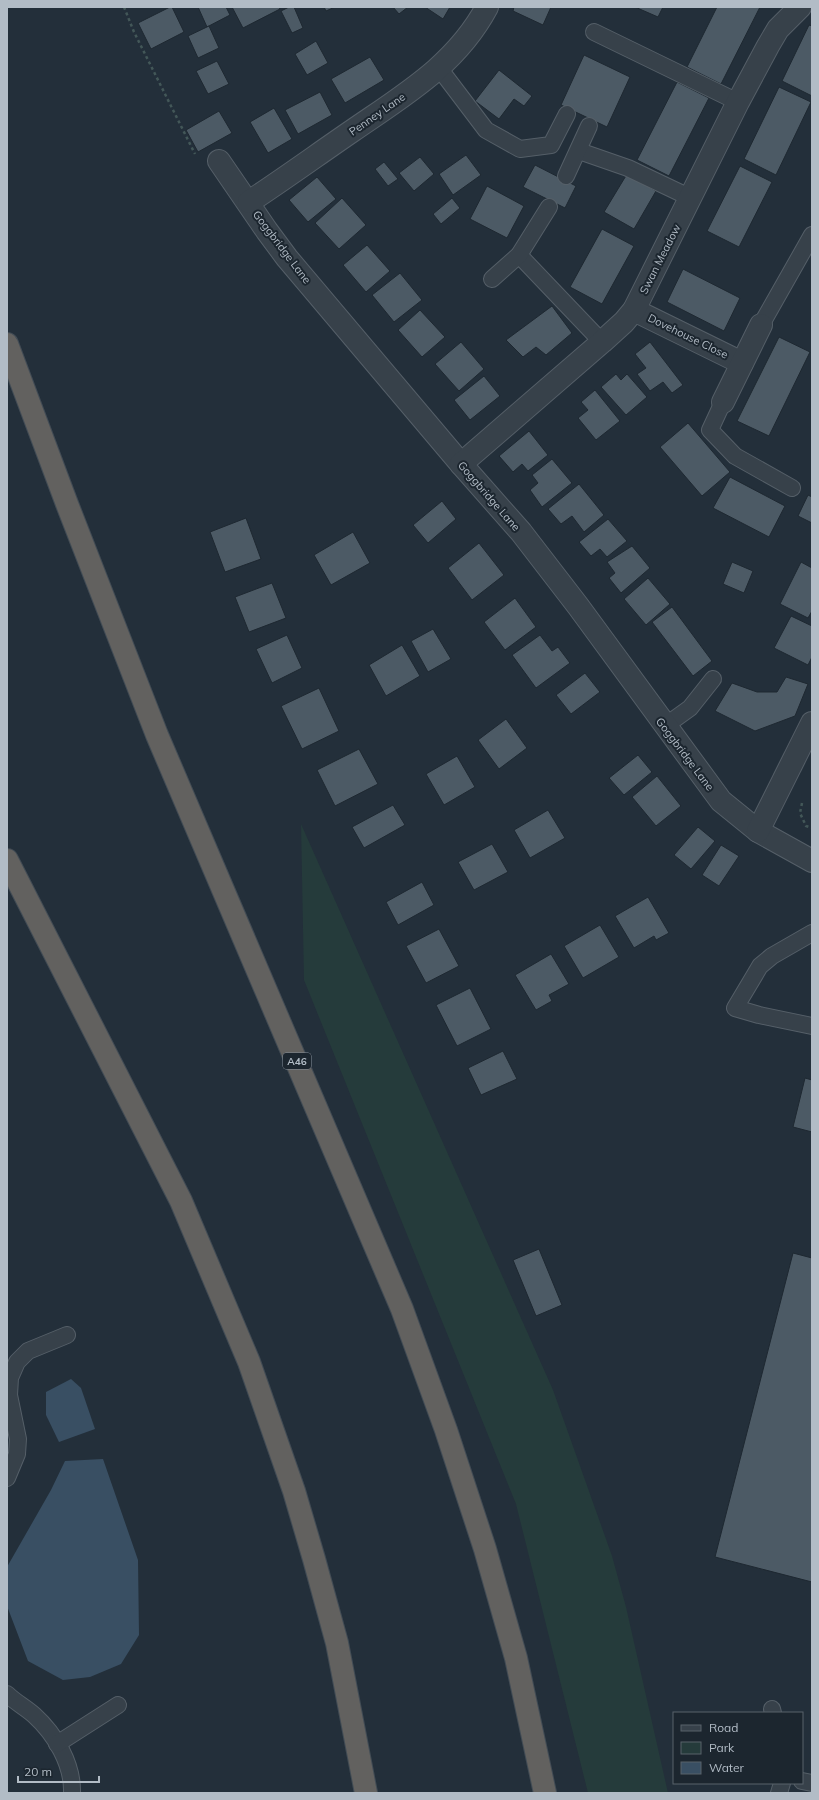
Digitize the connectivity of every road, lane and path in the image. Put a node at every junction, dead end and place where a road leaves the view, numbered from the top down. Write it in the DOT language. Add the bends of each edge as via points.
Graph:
graph roads {
  1 [pos="124,7"];
  2 [pos="487,7"];
  3 [pos="800,7"];
  4 [pos="594,32"];
  5 [pos="439,68"];
  6 [pos="738,102"];
  7 [pos="567,114"];
  8 [pos="589,126"];
  9 [pos="579,151"];
  10 [pos="219,160"];
  11 [pos="566,176"];
  12 [pos="691,198"];
  13 [pos="249,202"];
  14 [pos="549,207"];
  15 [pos="812,235"];
  16 [pos="519,255"];
  17 [pos="492,279"];
  18 [pos="634,310"];
  19 [pos="761,325"];
  20 [pos="602,342"];
  21 [pos="7,344"];
  22 [pos="742,363"];
  23 [pos="723,402"];
  24 [pos="461,464"];
  25 [pos="792,488"];
  26 [pos="713,679"];
  27 [pos="812,723"];
  28 [pos="665,726"];
  29 [pos="802,800"];
  30 [pos="812,828"];
  31 [pos="758,831"];
  32 [pos="7,860"];
  33 [pos="812,861"];
  34 [pos="812,933"];
  35 [pos="812,1026"];
  36 [pos="67,1335"];
  37 [pos="7,1478"];
  38 [pos="7,1694"];
  39 [pos="118,1705"];
  40 [pos="58,1744"];
  41 [pos="72,1793"];
  42 [pos="366,1793"];
  43 [pos="545,1793"];
  1 -- 10 [label="path" via="198,161"];
  2 -- 5 [label="street, Penney Lane" via="469,37"];
  3 -- 6 [label="street, Swan Meadow" via="778,29"];
  4 -- 6 [label="lane"];
  5 -- 7 [label="lane" via="486,130 520,149 551,145"];
  5 -- 13 [label="street, Penney Lane" via="422,83"];
  6 -- 12 [label="street, Swan Meadow"];
  8 -- 9 [label="lane"];
  9 -- 11 [label="lane"];
  9 -- 12 [label="lane" via="628,168"];
  10 -- 13 [label="street, Goggbridge Lane"];
  12 -- 18 [label="street, Swan Meadow"];
  13 -- 24 [label="street, Goggbridge Lane" via="288,258"];
  14 -- 16 [label="lane"];
  15 -- 19 [label="lane"];
  16 -- 17 [label="lane"];
  16 -- 20 [label="lane"];
  18 -- 20 [label="street, Swan Meadow"];
  18 -- 22 [label="street, Dovehouse Close"];
  19 -- 22 [label="street"];
  20 -- 24 [label="street, Swan Meadow"];
  21 -- 43 [label="highway, A46" via="157,735 402,1309 446,1430 485,1550 516,1658"];
  22 -- 23 [label="street"];
  23 -- 25 [label="lane" via="710,430 735,456"];
  24 -- 28 [label="street, Goggbridge Lane" via="531,544"];
  26 -- 28 [label="lane" via="690,708"];
  27 -- 31 [label="street"];
  28 -- 31 [label="street, Goggbridge Lane" via="721,801"];
  29 -- 30 [label="path" via="800,813 806,826"];
  31 -- 33 [label="street, Goggbridge Lane"];
  32 -- 42 [label="highway" via="181,1201 249,1362 294,1491 337,1643"];
  34 -- 35 [label="lane" via="772,956 760,966 735,1008"];
  36 -- 37 [label="lane" via="28,1351 17,1362 10,1378 8,1395 18,1439 17,1454"];
  38 -- 40 [label="lane" via="33,1714"];
  39 -- 40 [label="lane"];
  40 -- 41 [label="lane" via="70,1774"];
}
